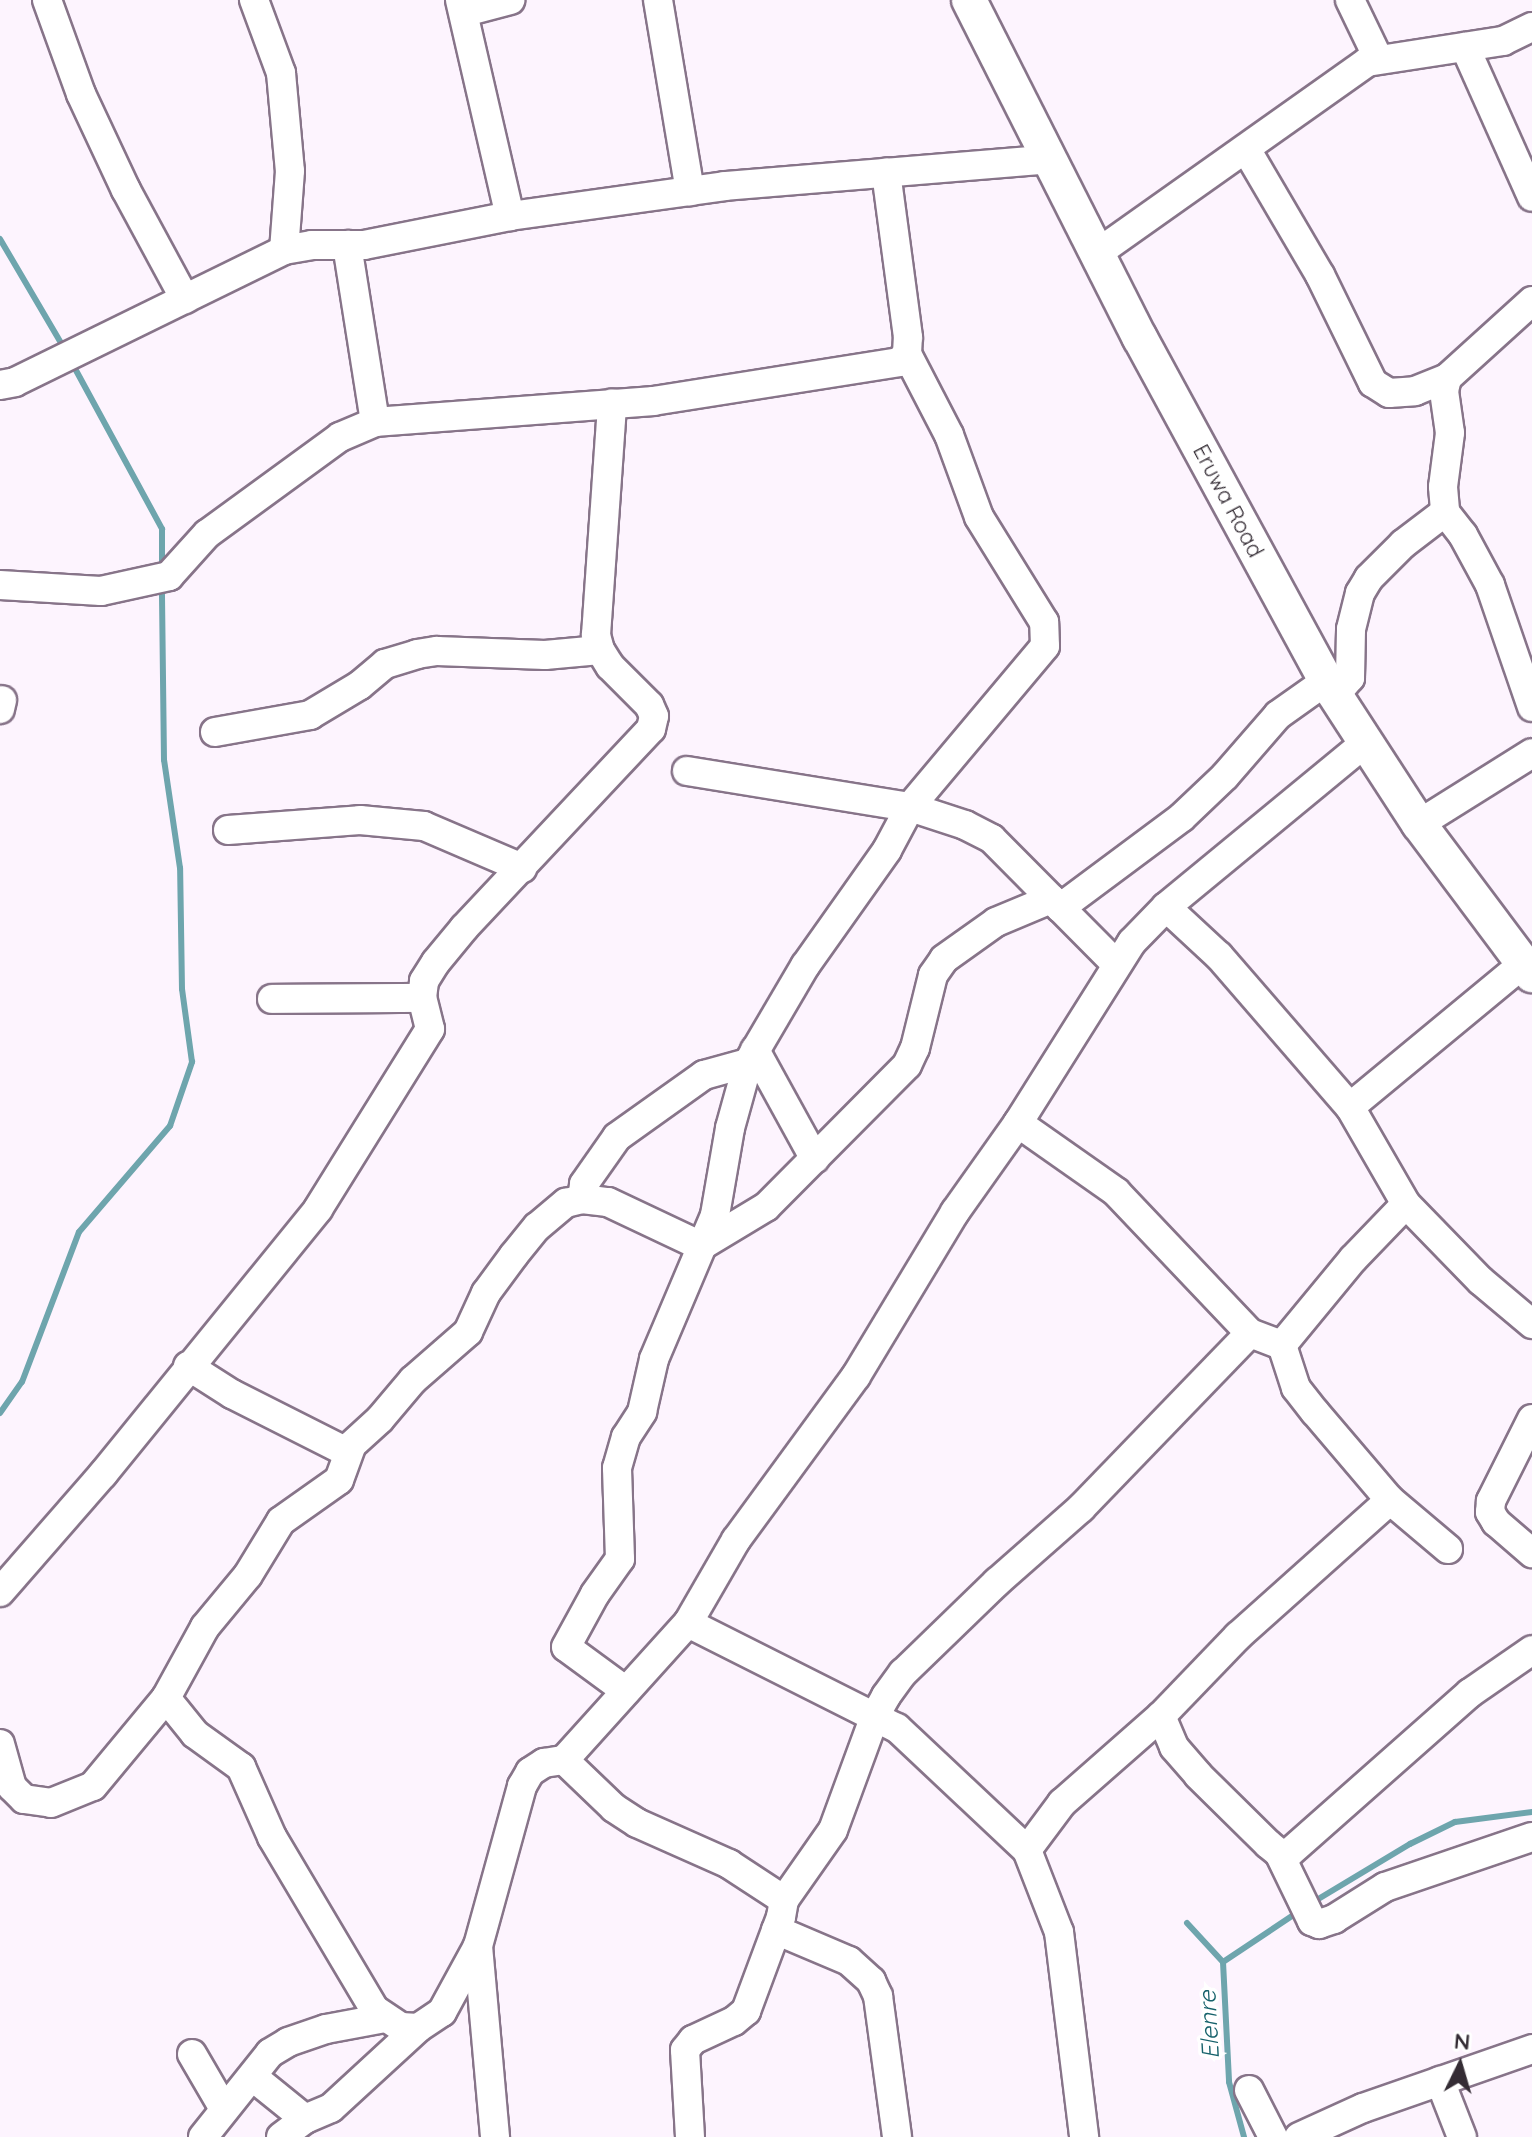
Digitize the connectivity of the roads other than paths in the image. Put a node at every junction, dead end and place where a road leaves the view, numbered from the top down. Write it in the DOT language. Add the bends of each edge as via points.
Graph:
graph roads {
  1 [pos="47,0"];
  2 [pos="254,0"];
  3 [pos="510,0"];
  4 [pos="658,0"];
  5 [pos="969,0"];
  6 [pos="1350,0"];
  7 [pos="462,6"];
  8 [pos="1532,27"];
  9 [pos="1465,47"];
  10 [pos="1378,58"];
  11 [pos="1246,149"];
  12 [pos="1050,159"];
  13 [pos="886,172"];
  14 [pos="690,191"];
  15 [pos="1532,197"];
  16 [pos="510,216"];
  17 [pos="347,245"];
  18 [pos="284,250"];
  19 [pos="1099,252"];
  20 [pos="185,299"];
  21 [pos="1532,301"];
  22 [pos="907,354"];
  23 [pos="1447,378"];
  24 [pos="0,385"];
  25 [pos="612,404"];
  26 [pos="375,422"];
  27 [pos="1445,512"];
  28 [pos="0,585"];
  29 [pos="600,650"];
  30 [pos="1331,688"];
  31 [pos="1532,707"];
  32 [pos="215,732"];
  33 [pos="1365,743"];
  34 [pos="1532,753"];
  35 [pos="687,771"];
  36 [pos="910,807"];
  37 [pos="1419,824"];
  38 [pos="228,830"];
  39 [pos="522,868"];
  40 [pos="1056,903"];
  41 [pos="1166,907"];
  42 [pos="1117,965"];
  43 [pos="1528,969"];
  44 [pos="422,998"];
  45 [pos="272,999"];
  46 [pos="752,1056"];
  47 [pos="1350,1107"];
  48 [pos="1018,1123"];
  49 [pos="815,1159"];
  50 [pos="582,1199"];
  51 [pos="1406,1204"];
  52 [pos="701,1246"];
  53 [pos="1532,1324"];
  54 [pos="1250,1333"];
  55 [pos="1282,1345"];
  56 [pos="188,1366"];
  57 [pos="1532,1419"];
  58 [pos="352,1445"];
  59 [pos="1390,1500"];
  60 [pos="1448,1549"];
  61 [pos="1532,1553"];
  62 [pos="0,1592"];
  63 [pos="688,1623"];
  64 [pos="1532,1650"];
  65 [pos="626,1691"];
  66 [pos="166,1698"];
  67 [pos="875,1716"];
  68 [pos="1161,1716"];
  69 [pos="0,1744"];
  70 [pos="564,1760"];
  71 [pos="1532,1837"];
  72 [pos="1027,1850"];
  73 [pos="1279,1853"];
  74 [pos="784,1900"];
  75 [pos="776,1930"];
  76 [pos="478,1946"];
  77 [pos="385,2018"];
  78 [pos="418,2028"];
  79 [pos="1532,2049"];
  80 [pos="192,2054"];
  81 [pos="253,2077"];
  82 [pos="1440,2081"];
  83 [pos="1249,2090"];
  84 [pos="224,2109"];
  85 [pos="305,2119"];
  86 [pos="203,2137"];
  87 [pos="281,2137"];
  88 [pos="495,2137"];
  89 [pos="690,2137"];
  90 [pos="897,2137"];
  91 [pos="1084,2137"];
  92 [pos="1273,2137"];
  93 [pos="1299,2137"];
  94 [pos="1462,2137"];
  1 -- 20 [label="street" via="81,94"];
  2 -- 18 [label="street" via="281,73 290,171"];
  3 -- 7 [label="street"];
  4 -- 14 [label="street"];
  5 -- 12 [label="main road, Eruwa Road"];
  6 -- 10 [label="street"];
  7 -- 16 [label="street"];
  8 -- 9 [label="street" via="1503,41"];
  9 -- 10 [label="street"];
  9 -- 15 [label="street"];
  10 -- 11 [label="street"];
  11 -- 19 [label="street"];
  11 -- 23 [label="street" via="1320,275 1373,383 1389,393 1415,391"];
  12 -- 13 [label="street"];
  12 -- 19 [label="main road, Eruwa Road"];
  13 -- 14 [label="street"];
  13 -- 22 [label="street"];
  14 -- 16 [label="street"];
  16 -- 17 [label="street"];
  17 -- 18 [label="street"];
  17 -- 26 [label="street"];
  18 -- 20 [label="street"];
  19 -- 30 [label="main road, Eruwa Road"];
  20 -- 24 [label="street"];
  21 -- 23 [label="street"];
  22 -- 25 [label="street" via="899,362"];
  22 -- 36 [label="street" via="949,435 979,517 1047,632 1045,646"];
  23 -- 27 [label="street"];
  25 -- 26 [label="street"];
  25 -- 29 [label="street" via="596,635"];
  26 -- 28 [label="street" via="340,437 207,534 174,572 101,591"];
  27 -- 30 [label="street" via="1369,578 1351,629 1350,678"];
  27 -- 31 [label="street" via="1490,585"];
  29 -- 32 [label="street" via="417,654 385,664 310,715"];
  29 -- 39 [label="street" via="624,683 649,705 654,716 651,729"];
  30 -- 33 [label="main road, Eruwa Road"];
  30 -- 40 [label="street" via="1278,715 1182,817"];
  33 -- 37 [label="main road, Eruwa Road"];
  33 -- 41 [label="street"];
  34 -- 37 [label="street"];
  35 -- 36 [label="street"];
  36 -- 40 [label="street" via="992,839"];
  36 -- 46 [label="street"];
  37 -- 43 [label="main road, Eruwa Road"];
  38 -- 39 [label="street" via="360,820 424,826"];
  39 -- 44 [label="street" via="436,962 424,981"];
  40 -- 42 [label="street"];
  40 -- 49 [label="street" via="996,922 944,959 933,975 907,1065"];
  41 -- 42 [label="street"];
  41 -- 47 [label="street" via="1219,956"];
  42 -- 48 [label="street"];
  43 -- 47 [label="street"];
  44 -- 45 [label="street"];
  44 -- 56 [label="street" via="430,1029 363,1141 318,1209"];
  46 -- 49 [label="street"];
  46 -- 50 [label="street" via="704,1075 617,1137 584,1184"];
  46 -- 52 [label="street" via="730,1128 715,1215"];
  47 -- 51 [label="street"];
  48 -- 54 [label="street" via="1116,1192"];
  48 -- 63 [label="street" via="955,1212 856,1376 736,1540"];
  49 -- 52 [label="street" via="766,1207"];
  50 -- 52 [label="street" via="608,1202"];
  50 -- 58 [label="street" via="566,1203 537,1227 486,1293 468,1332"];
  51 -- 53 [label="street" via="1481,1281"];
  51 -- 55 [label="street"];
  52 -- 65 [label="street" via="617,1468 620,1559 566,1647"];
  54 -- 55 [label="street"];
  54 -- 67 [label="street" via="1081,1508 903,1673"];
  55 -- 59 [label="street" via="1296,1388"];
  56 -- 58 [label="street" via="332,1447 345,1451"];
  56 -- 62 [label="street"];
  57 -- 61 [label="street" via="1490,1512"];
  58 -- 66 [label="street" via="339,1480 281,1521 248,1575 205,1627"];
  59 -- 60 [label="street"];
  59 -- 68 [label="street" via="1238,1636"];
  63 -- 65 [label="street"];
  63 -- 67 [label="street"];
  64 -- 73 [label="street" via="1460,1702 1301,1844"];
  65 -- 70 [label="street"];
  66 -- 69 [label="street" via="93,1786 51,1803 18,1796"];
  66 -- 77 [label="street" via="195,1734 241,1767 302,1888 374,2009"];
  67 -- 72 [label="street" via="909,1739"];
  67 -- 74 [label="street" via="833,1830"];
  68 -- 72 [label="street" via="1062,1803"];
  68 -- 73 [label="street" via="1174,1747"];
  70 -- 74 [label="street" via="637,1823 729,1864"];
  70 -- 76 [label="street" via="544,1763 522,1786"];
  71 -- 73 [label="street" via="1385,1887 1319,1924 1312,1921"];
  72 -- 91 [label="street" via="1059,1932"];
  74 -- 75 [label="street"];
  75 -- 89 [label="street" via="746,2011 693,2040 685,2050"];
  75 -- 90 [label="street" via="849,1961 871,1981 878,1996"];
  76 -- 78 [label="street" via="442,2012"];
  76 -- 88 [label="street"];
  77 -- 78 [label="street"];
  77 -- 81 [label="street" via="288,2042 270,2053"];
  78 -- 85 [label="street" via="331,2108"];
  79 -- 82 [label="street"];
  80 -- 84 [label="street"];
  81 -- 84 [label="street"];
  81 -- 85 [label="street"];
  82 -- 93 [label="street"];
  82 -- 94 [label="street"];
  83 -- 92 [label="street"];
  84 -- 86 [label="street"];
  85 -- 87 [label="street"];
}
